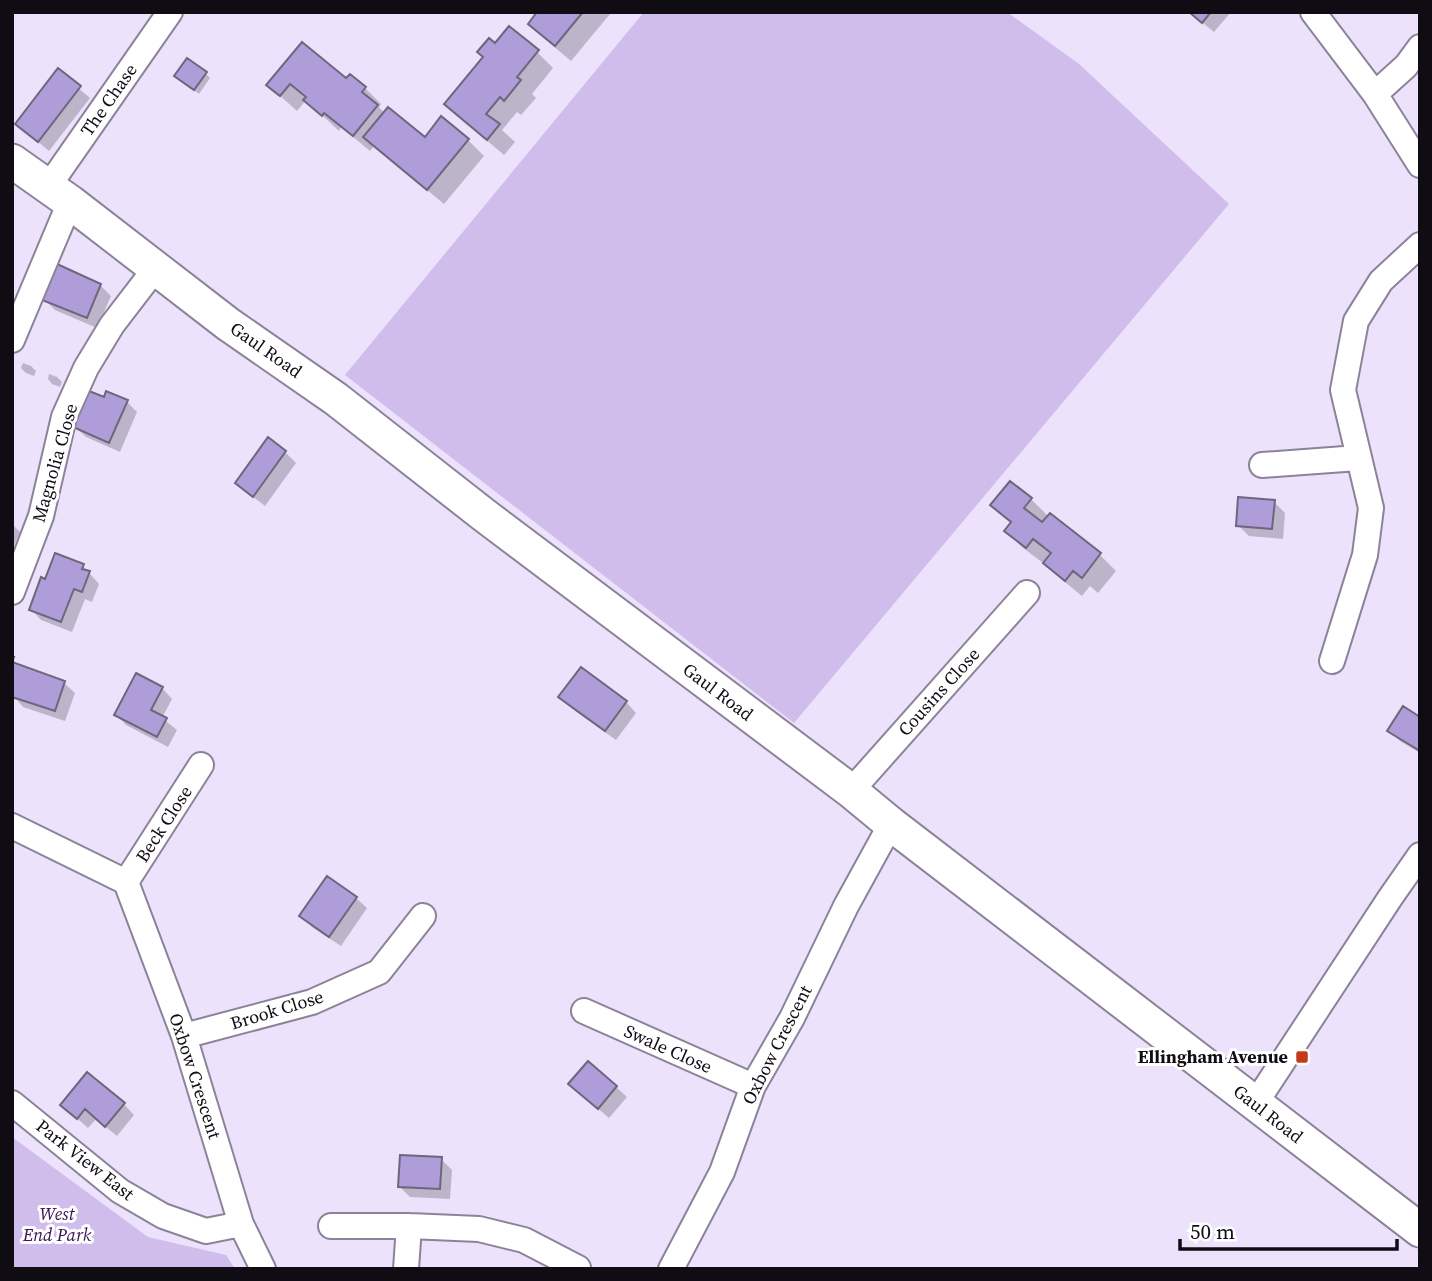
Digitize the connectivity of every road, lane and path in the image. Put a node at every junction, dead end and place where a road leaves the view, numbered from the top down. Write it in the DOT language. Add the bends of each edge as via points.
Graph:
graph roads {
  1 [pos="170,12"];
  2 [pos="1313,12"];
  3 [pos="1420,47"];
  4 [pos="1374,94"];
  5 [pos="12,161"];
  6 [pos="1420,165"];
  7 [pos="59,195"];
  8 [pos="1420,245"];
  9 [pos="155,269"];
  10 [pos="12,340"];
  11 [pos="1358,458"];
  12 [pos="1262,465"];
  13 [pos="12,593"];
  14 [pos="1027,593"];
  15 [pos="1332,661"];
  16 [pos="201,765"];
  17 [pos="851,791"];
  18 [pos="891,824"];
  19 [pos="12,826"];
  20 [pos="1420,855"];
  21 [pos="126,882"];
  22 [pos="424,916"];
  23 [pos="584,1011"];
  24 [pos="184,1036"];
  25 [pos="753,1086"];
  26 [pos="12,1103"];
  27 [pos="1255,1104"];
  28 [pos="241,1224"];
  29 [pos="331,1226"];
  30 [pos="410,1226"];
  31 [pos="1420,1230"];
  32 [pos="578,1268"];
  33 [pos="263,1269"];
  34 [pos="406,1269"];
  35 [pos="671,1269"];
  1 -- 7 [label="street, The Chase"];
  2 -- 4 [label="street"];
  3 -- 4 [label="street"];
  4 -- 6 [label="street"];
  5 -- 7 [label="street, Gaul Road"];
  7 -- 9 [label="street, Gaul Road"];
  7 -- 10 [label="street, The Chase"];
  8 -- 11 [label="street" via="1381,281 1356,321 1343,390"];
  9 -- 13 [label="street, Magnolia Close" via="112,325 64,417 41,516"];
  9 -- 17 [label="street, Gaul Road" via="336,399"];
  11 -- 12 [label="street"];
  11 -- 15 [label="street" via="1371,508 1365,555"];
  14 -- 17 [label="street, Cousins Close"];
  16 -- 21 [label="street, Beck Close"];
  17 -- 18 [label="street, Gaul Road"];
  18 -- 25 [label="street, Oxbow Crescent"];
  18 -- 27 [label="street, Gaul Road"];
  19 -- 21 [label="street"];
  20 -- 27 [label="street"];
  21 -- 24 [label="street, Oxbow Crescent"];
  22 -- 24 [label="street, Brook Close" via="379,972 312,1002"];
  23 -- 25 [label="street, Swale Close"];
  24 -- 28 [label="street, Oxbow Crescent"];
  25 -- 35 [label="street, Oxbow Crescent" via="722,1172"];
  26 -- 28 [label="street, Park View East" via="120,1191 163,1216 206,1231"];
  27 -- 31 [label="street, Gaul Road"];
  28 -- 33 [label="street, Oxbow Crescent"];
  29 -- 30 [label="street"];
  30 -- 32 [label="street" via="479,1229 524,1240"];
  30 -- 34 [label="street"];
}
